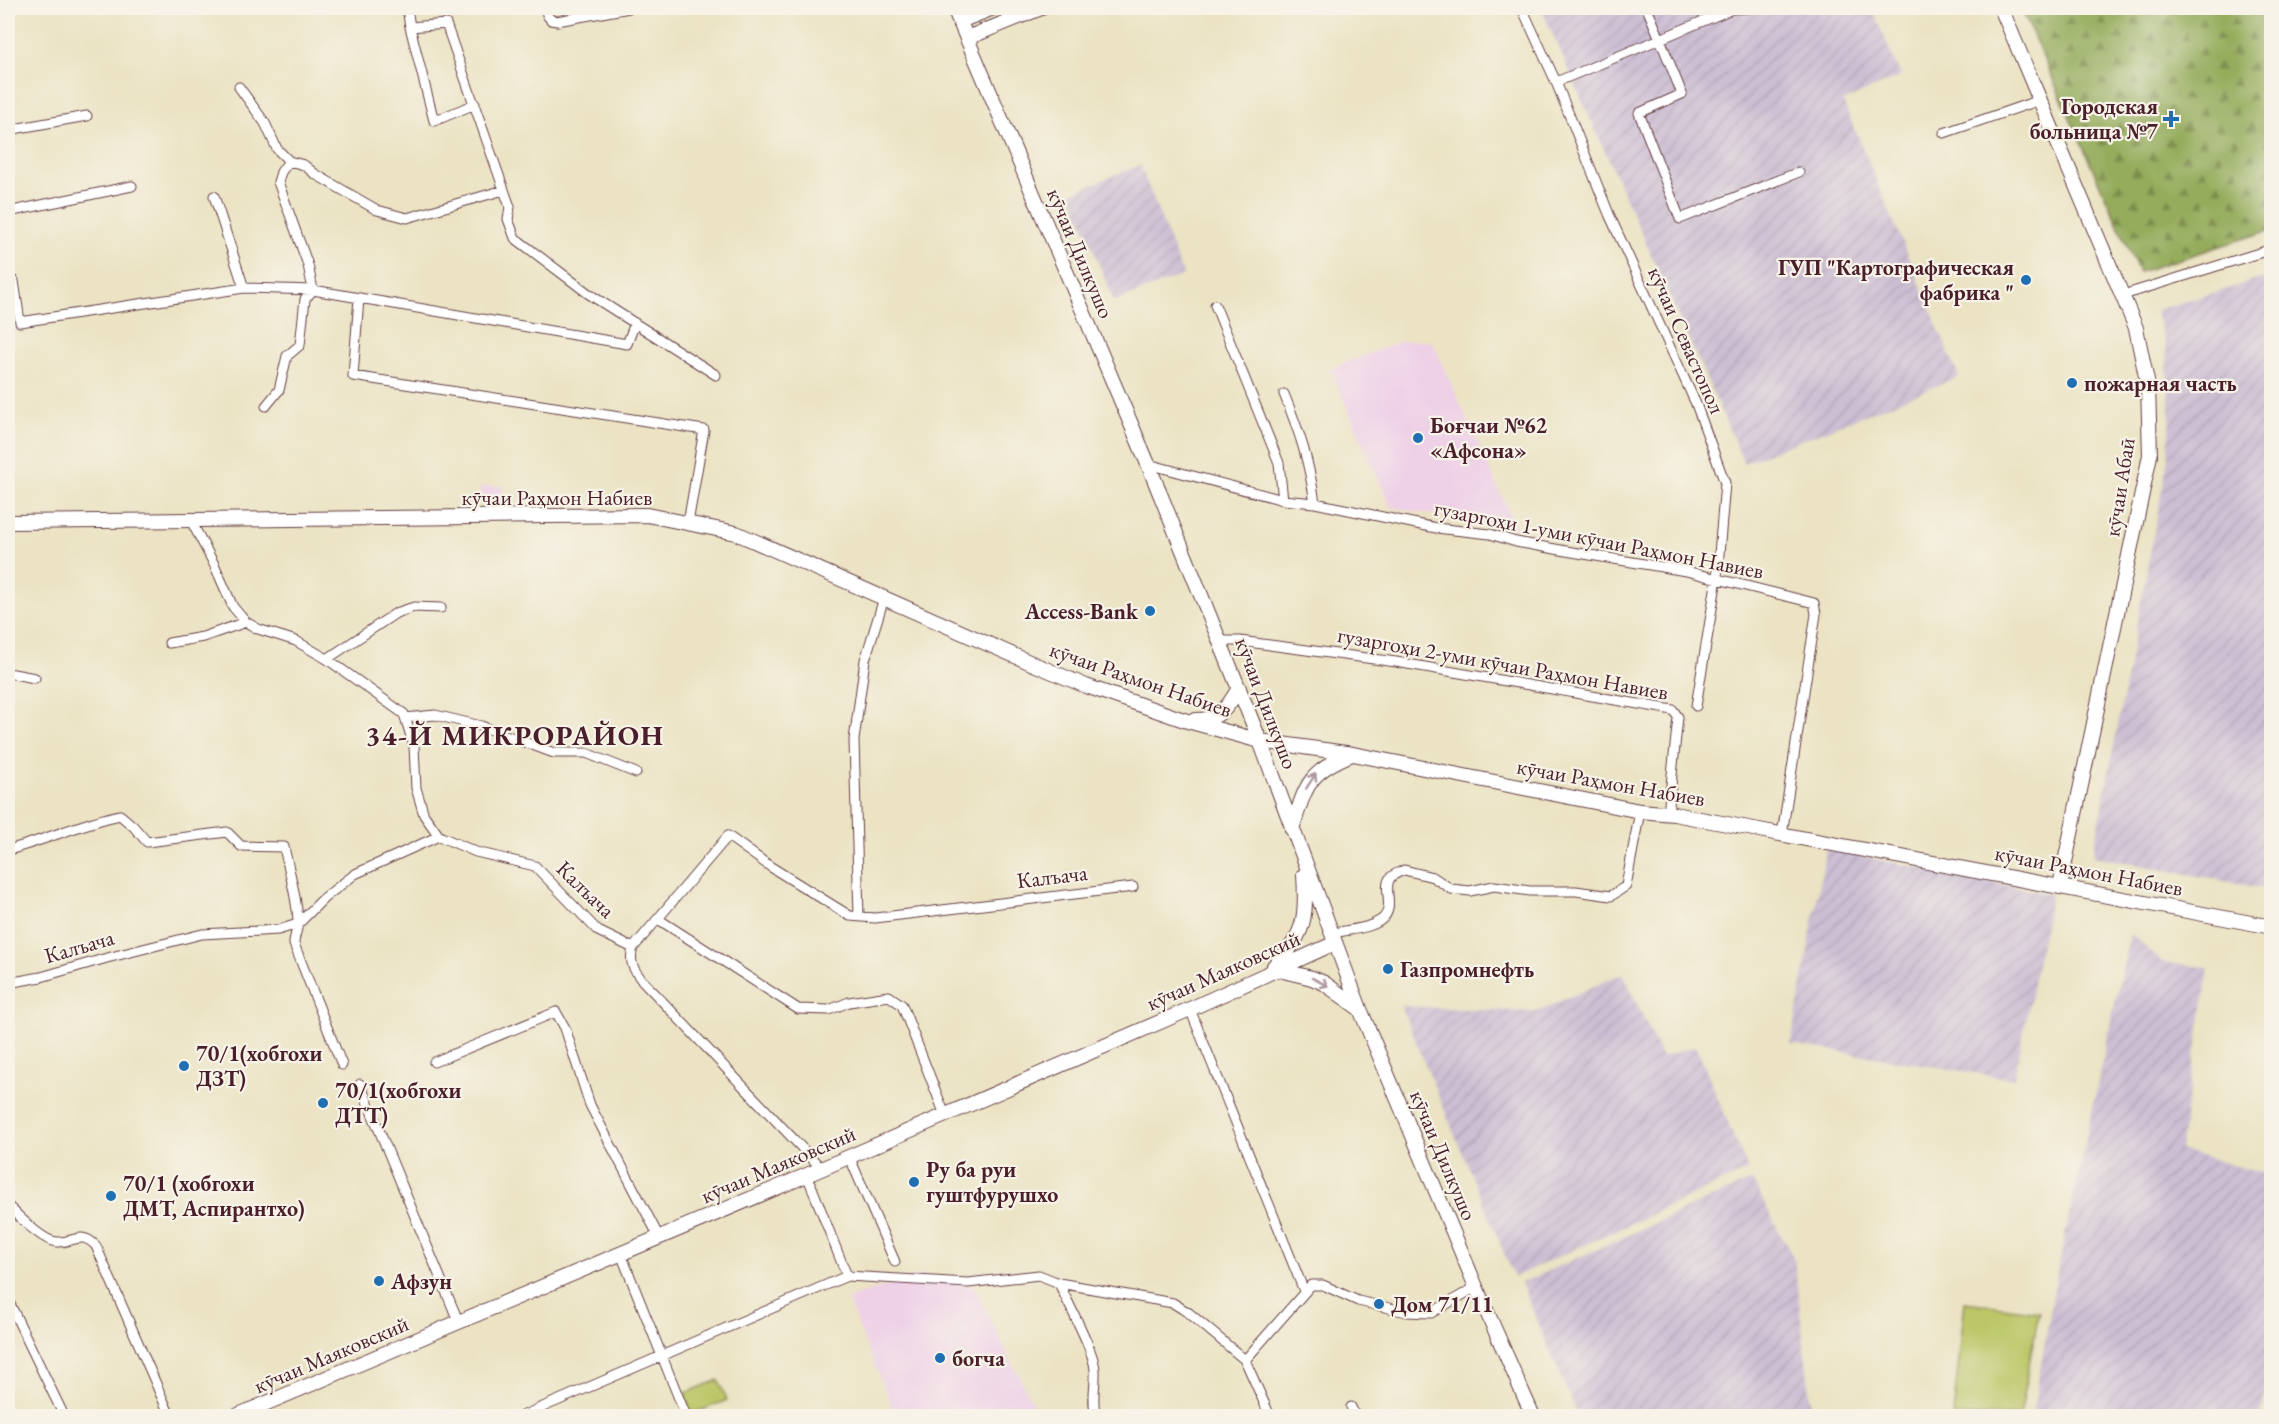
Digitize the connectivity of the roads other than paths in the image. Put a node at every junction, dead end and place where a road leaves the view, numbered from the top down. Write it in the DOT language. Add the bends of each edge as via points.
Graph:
graph roads {
  1 [pos="407,8"];
  2 [pos="546,8"];
  3 [pos="629,8"];
  4 [pos="954,8"];
  5 [pos="993,8"];
  6 [pos="1041,8"];
  7 [pos="1522,8"];
  8 [pos="1647,8"];
  9 [pos="1750,8"];
  10 [pos="2001,8"];
  11 [pos="960,21"];
  12 [pos="410,27"];
  13 [pos="967,39"];
  14 [pos="1660,39"];
  15 [pos="1556,82"];
  16 [pos="239,87"];
  17 [pos="2040,100"];
  18 [pos="475,104"];
  19 [pos="87,116"];
  20 [pos="8,130"];
  21 [pos="1944,133"];
  22 [pos="289,161"];
  23 [pos="1799,172"];
  24 [pos="132,186"];
  25 [pos="504,190"];
  26 [pos="214,196"];
  27 [pos="8,212"];
  28 [pos="2271,249"];
  29 [pos="8,281"];
  30 [pos="244,288"];
  31 [pos="313,290"];
  32 [pos="2123,295"];
  33 [pos="359,298"];
  34 [pos="1215,305"];
  35 [pos="635,323"];
  36 [pos="716,375"];
  37 [pos="1284,394"];
  38 [pos="266,406"];
  39 [pos="1148,464"];
  40 [pos="1283,500"];
  41 [pos="1315,503"];
  42 [pos="191,521"];
  43 [pos="8,522"];
  44 [pos="688,523"];
  45 [pos="1717,578"];
  46 [pos="884,598"];
  47 [pos="441,609"];
  48 [pos="246,622"];
  49 [pos="1220,641"];
  50 [pos="169,643"];
  51 [pos="327,659"];
  52 [pos="8,673"];
  53 [pos="35,678"];
  54 [pos="1239,688"];
  55 [pos="1696,706"];
  56 [pos="405,718"];
  57 [pos="1185,720"];
  58 [pos="1260,741"];
  59 [pos="1353,754"];
  60 [pos="636,773"];
  61 [pos="1640,811"];
  62 [pos="1668,814"];
  63 [pos="1292,829"];
  64 [pos="1782,834"];
  65 [pos="439,836"];
  66 [pos="8,850"];
  67 [pos="1302,858"];
  68 [pos="2060,886"];
  69 [pos="1133,887"];
  70 [pos="859,916"];
  71 [pos="658,919"];
  72 [pos="298,924"];
  73 [pos="2271,927"];
  74 [pos="1333,939"];
  75 [pos="633,948"];
  76 [pos="1271,971"];
  77 [pos="8,983"];
  78 [pos="1190,1009"];
  79 [pos="1360,1009"];
  80 [pos="434,1062"];
  81 [pos="342,1065"];
  82 [pos="360,1084"];
  83 [pos="945,1115"];
  84 [pos="849,1156"];
  85 [pos="821,1168"];
  86 [pos="807,1175"];
  87 [pos="8,1206"];
  88 [pos="659,1237"];
  89 [pos="621,1254"];
  90 [pos="895,1262"];
  91 [pos="848,1276"];
  92 [pos="1059,1283"];
  93 [pos="1476,1287"];
  94 [pos="1304,1291"];
  95 [pos="8,1300"];
  96 [pos="459,1323"];
  97 [pos="662,1356"];
  98 [pos="1245,1360"];
  99 [pos="277,1400"];
  100 [pos="273,1415"];
  101 [pos="64,1416"];
  102 [pos="170,1416"];
  103 [pos="239,1416"];
  104 [pos="522,1416"];
  105 [pos="686,1416"];
  106 [pos="1096,1416"];
  107 [pos="1269,1416"];
  108 [pos="1533,1416"];
  1 -- 12 [label="street"];
  2 -- 3 [label="street" via="551,20 557,21"];
  4 -- 11 [label="street, кӯчаи Дилкушо"];
  5 -- 11 [label="street"];
  6 -- 13 [label="street"];
  7 -- 15 [label="street, кӯчаи Севастопол"];
  8 -- 14 [label="street"];
  9 -- 14 [label="street" via="1732,9"];
  10 -- 17 [label="street, кӯчаи Абаӣ"];
  11 -- 13 [label="street, кӯчаи Дилкушо"];
  12 -- 18 [label="street" via="446,24"];
  12 -- 18 [label="street" via="434,121"];
  13 -- 39 [label="street, кӯчаи Дилкушо"];
  14 -- 15 [label="street"];
  14 -- 23 [label="street" via="1683,94 1639,113 1680,219"];
  15 -- 45 [label="street, кӯчаи Севастопол" via="1609,214 1696,404 1725,483"];
  16 -- 22 [label="street"];
  17 -- 21 [label="street"];
  17 -- 32 [label="street, кӯчаи Абаӣ"];
  18 -- 25 [label="street"];
  19 -- 20 [label="street"];
  22 -- 25 [label="street" via="304,165 377,210 407,218"];
  22 -- 31 [label="street" via="278,182"];
  24 -- 27 [label="street"];
  25 -- 35 [label="street" via="510,207 508,219 516,238 589,294"];
  26 -- 30 [label="street"];
  28 -- 32 [label="street"];
  29 -- 30 [label="street" via="14,281 20,322"];
  30 -- 31 [label="street"];
  31 -- 33 [label="street"];
  31 -- 38 [label="street" via="305,299 300,345 287,356 279,390"];
  32 -- 68 [label="street, кӯчаи Абаӣ" via="2136,328 2148,386 2150,455"];
  33 -- 35 [label="street" via="627,344"];
  33 -- 44 [label="street" via="352,376 704,430"];
  34 -- 40 [label="street" via="1279,463"];
  35 -- 36 [label="street"];
  37 -- 41 [label="street" via="1306,453"];
  39 -- 40 [label="street, гузаргоҳи 1-уми кӯчаи Раҳмон Навиев"];
  39 -- 49 [label="street, кӯчаи Дилкушо"];
  40 -- 41 [label="street, гузаргоҳи 1-уми кӯчаи Раҳмон Навиев"];
  41 -- 45 [label="street, гузаргоҳи 1-уми кӯчаи Раҳмон Навиев"];
  42 -- 43 [label="street, кӯчаи Раҳмон Набиев"];
  42 -- 44 [label="street, кӯчаи Раҳмон Набиев" via="647,515"];
  42 -- 48 [label="street" via="233,607"];
  44 -- 46 [label="street, кӯчаи Раҳмон Набиев" via="736,533"];
  45 -- 55 [label="street, кӯчаи Севастопол"];
  45 -- 64 [label="street, гузаргоҳи 1-уми кӯчаи Раҳмон Навиев" via="1814,603 1816,614"];
  46 -- 57 [label="street, кӯчаи Раҳмон Набиев" via="1076,682"];
  46 -- 70 [label="street" via="865,660 854,740"];
  47 -- 51 [label="street" via="414,607 396,613"];
  48 -- 50 [label="street" via="203,637"];
  48 -- 51 [label="street" via="296,641"];
  49 -- 54 [label="street, кӯчаи Дилкушо"];
  49 -- 62 [label="street, гузаргоҳи 2-уми кӯчаи Раҳмон Навиев" via="1396,662 1673,710 1678,717"];
  51 -- 56 [label="street"];
  52 -- 53 [label="street"];
  54 -- 57 [label="street" via="1220,715 1208,720"];
  54 -- 58 [label="street, кӯчаи Дилкушо"];
  56 -- 60 [label="street" via="435,715 481,726 554,753 586,753"];
  56 -- 65 [label="street" via="414,746 421,806"];
  57 -- 58 [label="street, кӯчаи Раҳмон Набиев"];
  58 -- 59 [label="street, кӯчаи Раҳмон Набиев"];
  58 -- 63 [label="street, кӯчаи Дилкушо"];
  59 -- 61 [label="street, кӯчаи Раҳмон Набиев"];
  63 -- 59 [label="street, one-way" via="1306,788 1316,773"];
  61 -- 62 [label="street, кӯчаи Раҳмон Набиев"];
  61 -- 74 [label="street" via="1626,886 1611,896 1494,886 1470,891 1451,889 1433,877 1404,870 1391,877 1387,885 1390,902 1382,920"];
  62 -- 64 [label="street, кӯчаи Раҳмон Набиев"];
  63 -- 67 [label="street, кӯчаи Дилкушо"];
  64 -- 68 [label="street, кӯчаи Раҳмон Набиев"];
  65 -- 72 [label="street" via="355,874"];
  65 -- 75 [label="street, Калъача" via="476,852 535,866 598,931"];
  66 -- 72 [label="street" via="120,815 147,842 227,832 241,846 284,847"];
  67 -- 74 [label="street, кӯчаи Дилкушо"];
  67 -- 76 [label="street" via="1306,907 1301,930"];
  68 -- 73 [label="street, кӯчаи Раҳмон Набиев"];
  69 -- 70 [label="street, Калъача" via="875,918"];
  70 -- 71 [label="street, Калъача" via="850,916 816,896 728,836"];
  71 -- 75 [label="street, Калъача"];
  71 -- 83 [label="street" via="798,1009 829,1010 849,1002 890,996 896,999 902,1005"];
  72 -- 77 [label="street, Калъача" via="278,930 202,934"];
  72 -- 81 [label="street" via="294,944"];
  74 -- 76 [label="street, кӯчаи Маяковский"];
  74 -- 79 [label="street, кӯчаи Дилкушо"];
  75 -- 85 [label="street" via="633,968 640,979"];
  76 -- 78 [label="street, кӯчаи Маяковский"];
  76 -- 79 [label="street, one-way" via="1324,982"];
  78 -- 83 [label="street, кӯчаи Маяковский"];
  78 -- 94 [label="street"];
  79 -- 93 [label="street, кӯчаи Дилкушо"];
  80 -- 88 [label="street" via="556,1012 590,1105"];
  82 -- 96 [label="street"];
  83 -- 84 [label="street, кӯчаи Маяковский"];
  84 -- 85 [label="street, кӯчаи Маяковский"];
  84 -- 90 [label="street"];
  85 -- 86 [label="street, кӯчаи Маяковский"];
  86 -- 88 [label="street, кӯчаи Маяковский"];
  86 -- 91 [label="street"];
  87 -- 102 [label="street" via="54,1242 82,1237 96,1246"];
  88 -- 89 [label="street, кӯчаи Маяковский"];
  89 -- 96 [label="street, кӯчаи Маяковский"];
  89 -- 97 [label="street"];
  91 -- 92 [label="street" via="968,1283 1039,1275"];
  91 -- 97 [label="street"];
  92 -- 98 [label="street" via="1173,1303"];
  92 -- 106 [label="street" via="1095,1369"];
  93 -- 94 [label="street" via="1431,1313 1358,1301 1323,1285 1311,1285"];
  93 -- 108 [label="street, кӯчаи Дилкушо"];
  94 -- 98 [label="street"];
  95 -- 101 [label="street"];
  96 -- 99 [label="street, кӯчаи Маяковский"];
  97 -- 104 [label="street"];
  97 -- 105 [label="street"];
  98 -- 107 [label="street"];
  99 -- 100 [label="street"];
  99 -- 103 [label="street, кӯчаи Маяковский"];
}
